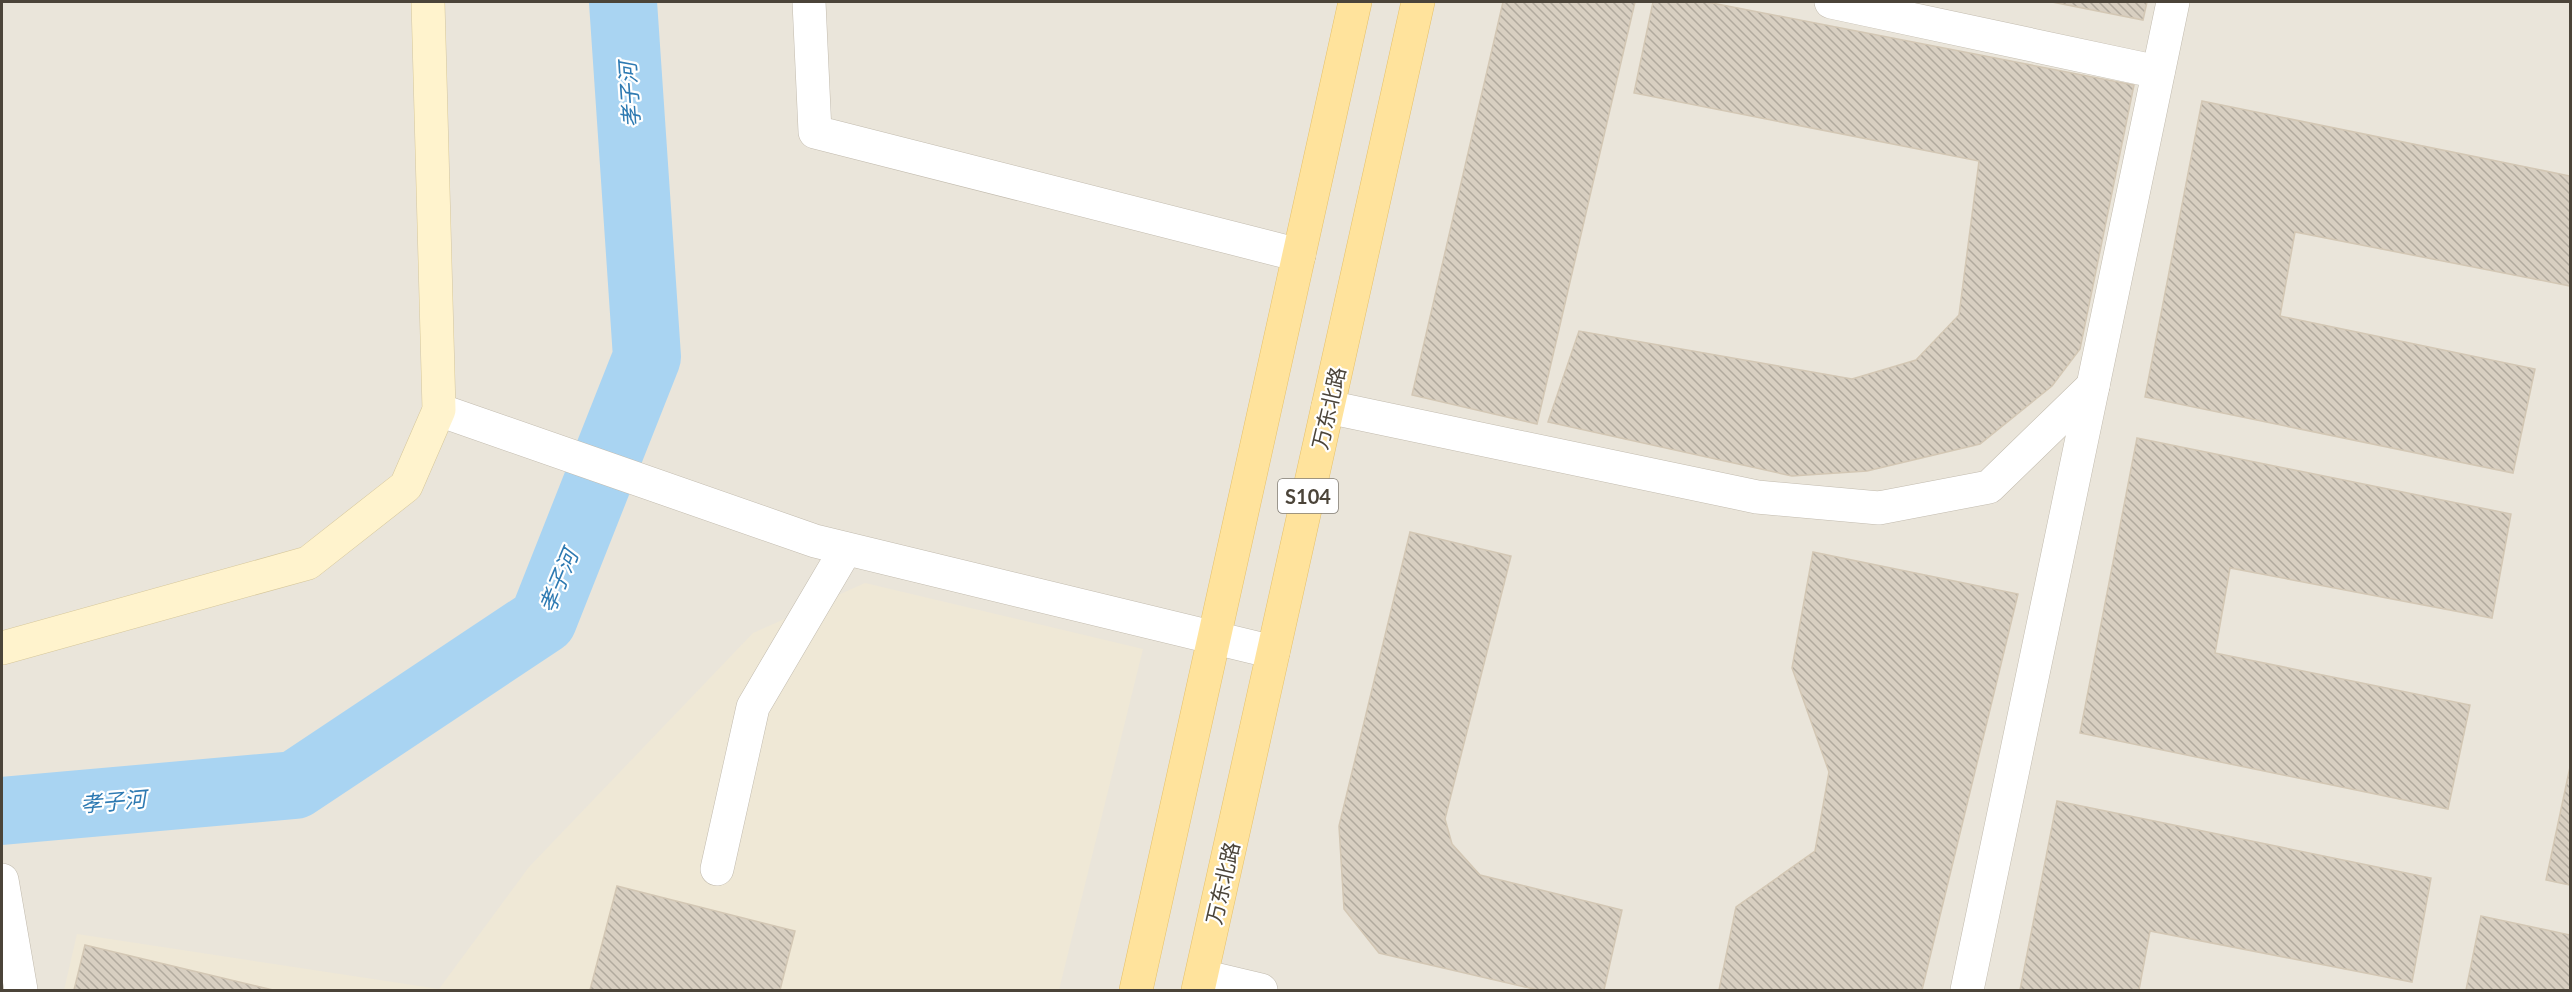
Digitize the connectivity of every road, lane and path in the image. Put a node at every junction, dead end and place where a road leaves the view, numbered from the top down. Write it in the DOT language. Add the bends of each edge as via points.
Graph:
graph roads {
  1 [pos="428,2"];
  2 [pos="809,2"];
  3 [pos="1355,2"];
  4 [pos="1418,2"];
  5 [pos="1831,2"];
  6 [pos="2173,2"];
  7 [pos="2158,72"];
  8 [pos="1299,255"];
  9 [pos="2093,386"];
  10 [pos="1328,407"];
  11 [pos="439,410"];
  12 [pos="846,549"];
  13 [pos="1214,639"];
  14 [pos="2,648"];
  15 [pos="1273,652"];
  16 [pos="717,868"];
  17 [pos="2,880"];
  18 [pos="1200,983"];
  19 [pos="21,986"];
  20 [pos="1136,990"];
  21 [pos="1261,990"];
  22 [pos="1967,990"];
  1 -- 11 [label="street"];
  2 -- 8 [label="street" via="814,132"];
  3 -- 8 [label="main road, S104"];
  4 -- 10 [label="main road, 万东北路 / S104"];
  5 -- 7 [label="street"];
  6 -- 7 [label="street"];
  7 -- 9 [label="street"];
  8 -- 13 [label="main road, S104"];
  9 -- 10 [label="street" via="1989,487 1879,508 1757,497"];
  9 -- 22 [label="street"];
  10 -- 15 [label="main road, 万东北路 / S104"];
  11 -- 12 [label="street"];
  11 -- 14 [label="street" via="406,486 308,563"];
  12 -- 13 [label="street"];
  12 -- 16 [label="street" via="753,707"];
  13 -- 15 [label="street"];
  13 -- 20 [label="main road, S104"];
  15 -- 18 [label="main road, 万东北路 / S104"];
  17 -- 19 [label="street"];
  18 -- 21 [label="street"];
}
